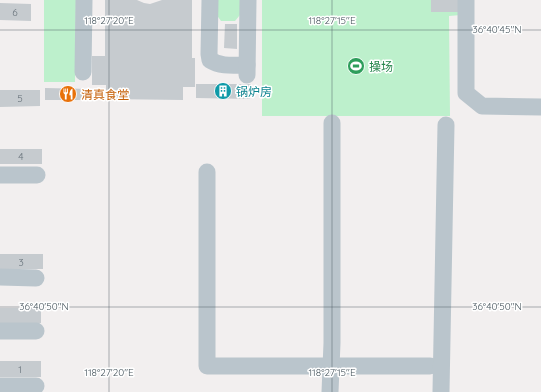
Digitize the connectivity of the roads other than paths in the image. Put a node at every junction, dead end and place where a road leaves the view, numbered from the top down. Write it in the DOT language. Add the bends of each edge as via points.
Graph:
graph roads {
  1 [pos="84,0"];
  2 [pos="210,0"];
  3 [pos="248,0"];
  4 [pos="466,0"];
  5 [pos="83,72"];
  6 [pos="541,107"];
  7 [pos="332,123"];
  8 [pos="446,125"];
  9 [pos="207,172"];
  10 [pos="0,175"];
  11 [pos="37,176"];
  12 [pos="0,277"];
  13 [pos="36,278"];
  14 [pos="0,331"];
  15 [pos="36,331"];
  16 [pos="331,366"];
  17 [pos="430,366"];
  18 [pos="0,386"];
  19 [pos="36,386"];
  20 [pos="330,392"];
  21 [pos="441,392"];
  1 -- 5 [label="street"];
  2 -- 3 [label="street" via="210,60 216,64 247,70"];
  4 -- 6 [label="street" via="466,93 482,106"];
  7 -- 16 [label="street"];
  8 -- 21 [label="street"];
  9 -- 16 [label="street" via="207,366"];
  10 -- 11 [label="street"];
  12 -- 13 [label="street"];
  14 -- 15 [label="street"];
  16 -- 17 [label="street"];
  16 -- 20 [label="street"];
  18 -- 19 [label="street"];
}
